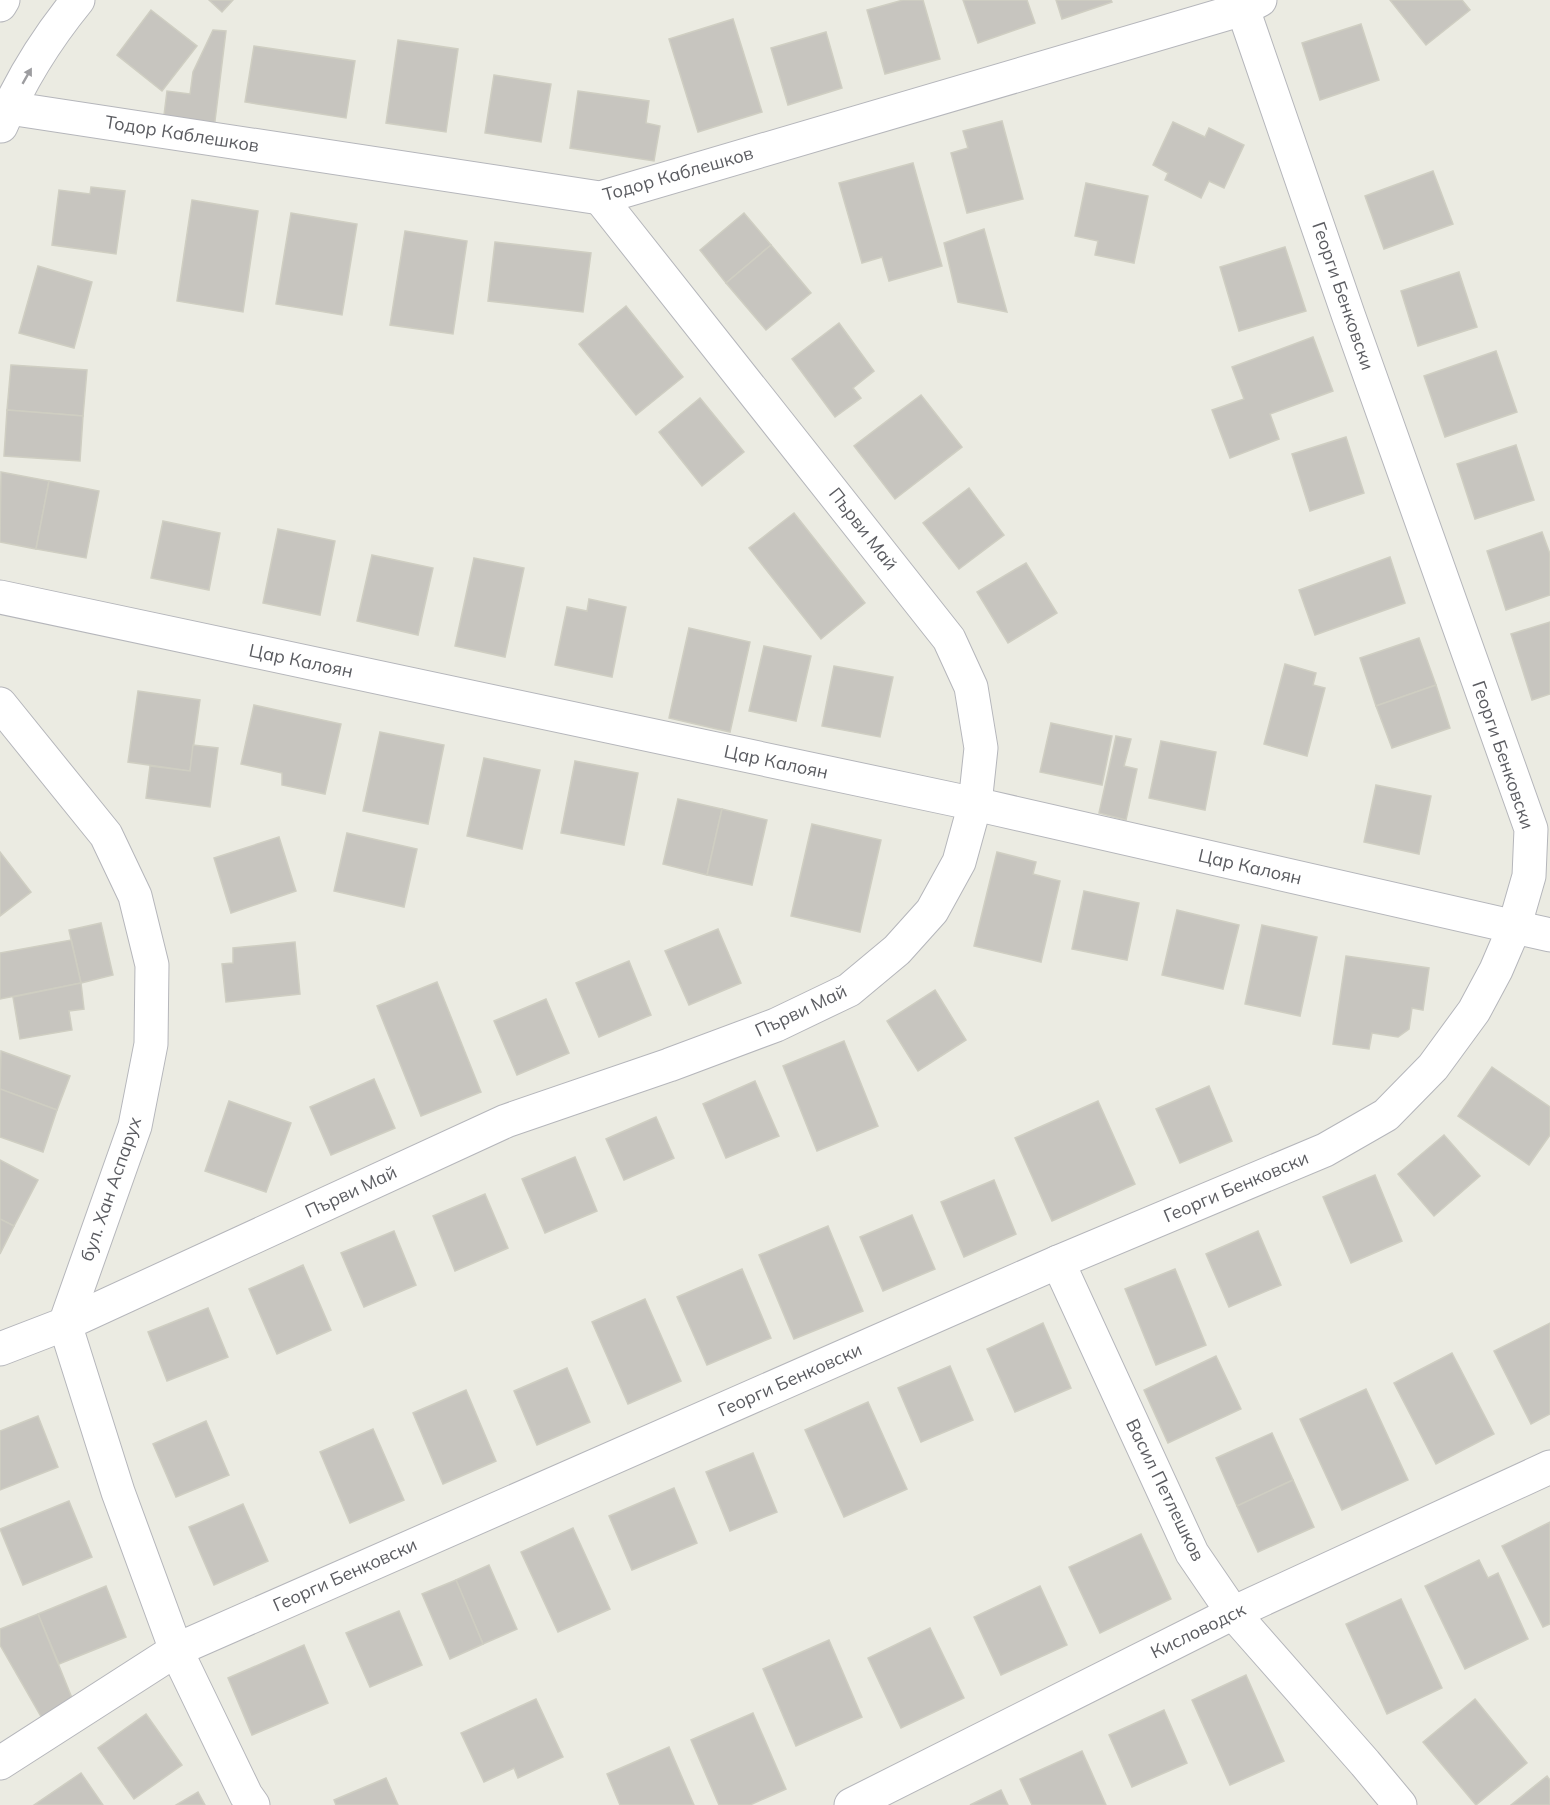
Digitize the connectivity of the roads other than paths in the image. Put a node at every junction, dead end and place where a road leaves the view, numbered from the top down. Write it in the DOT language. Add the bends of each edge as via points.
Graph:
graph roads {
  1 [pos="3,0"];
  2 [pos="78,0"];
  3 [pos="0,5"];
  4 [pos="1251,5"];
  5 [pos="4,118"];
  6 [pos="600,198"];
  7 [pos="0,597"];
  8 [pos="0,704"];
  9 [pos="975,804"];
  10 [pos="1514,928"];
  11 [pos="1550,935"];
  12 [pos="1058,1262"];
  13 [pos="65,1324"];
  14 [pos="0,1349"];
  15 [pos="1550,1467"];
  16 [pos="1233,1613"];
  17 [pos="176,1650"];
  18 [pos="0,1763"];
  19 [pos="253,1805"];
  20 [pos="851,1805"];
  21 [pos="1400,1805"];
  1 -- 3 [label="street"];
  5 -- 2 [label="street, one-way" via="53,31"];
  4 -- 6 [label="street, Тодор Каблешков"];
  4 -- 10 [label="street, Георги Бенковски" via="1349,317 1531,829 1529,876"];
  5 -- 6 [label="street, Тодор Каблешков"];
  6 -- 9 [label="street, Първи Май" via="949,639 971,687 981,748"];
  7 -- 9 [label="street, Цар Калоян"];
  8 -- 13 [label="street, бул. Хан Аспарух" via="106,836 135,896 152,965 151,1044 135,1126"];
  9 -- 10 [label="street, Цар Калоян"];
  9 -- 13 [label="street, Първи Май" via="959,862 932,911 897,950 849,990 776,1025 506,1121"];
  10 -- 11 [label="street, Цар Калоян"];
  10 -- 12 [label="street, Георги Бенковски" via="1474,1011 1433,1067 1386,1115 1325,1150"];
  12 -- 16 [label="street, Васил Петлешков" via="1192,1553"];
  12 -- 17 [label="street, Георги Бенковски"];
  13 -- 14 [label="street"];
  13 -- 17 [label="street" via="118,1492"];
  15 -- 16 [label="street, Кисловодск"];
  16 -- 20 [label="street, Кисловодск"];
  16 -- 21 [label="street, Васил Петлешков"];
  17 -- 18 [label="street, Георги Бенковски"];
  17 -- 19 [label="street"];
}
